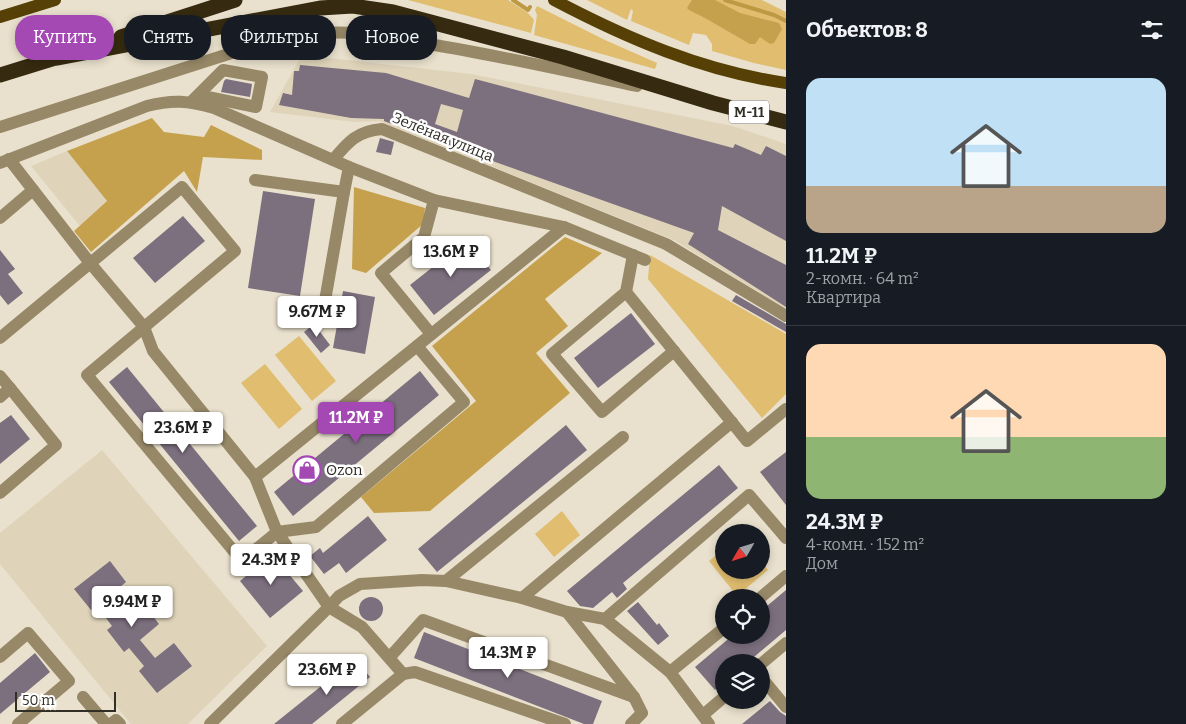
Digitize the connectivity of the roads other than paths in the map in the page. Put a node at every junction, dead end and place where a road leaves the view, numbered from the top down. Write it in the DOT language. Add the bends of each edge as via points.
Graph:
graph roads {
  1 [pos="55,0"];
  2 [pos="234,0"];
  3 [pos="554,0"];
  4 [pos="0,18"];
  5 [pos="114,40"];
  6 [pos="114,47"];
  7 [pos="51,60"];
  8 [pos="0,75"];
  9 [pos="786,83"];
  10 [pos="195,98"];
  11 [pos="713,103"];
  12 [pos="786,122"];
  13 [pos="0,127"];
  14 [pos="333,160"];
  15 [pos="5,161"];
  16 [pos="349,167"];
  17 [pos="255,180"];
  18 [pos="33,190"];
  19 [pos="344,192"];
  20 [pos="434,200"];
  21 [pos="0,218"];
  22 [pos="564,227"];
  23 [pos="633,255"];
  24 [pos="645,260"];
  25 [pos="90,263"];
  26 [pos="626,292"];
  27 [pos="786,316"];
  28 [pos="322,318"];
  29 [pos="144,327"];
  30 [pos="431,334"];
  31 [pos="0,338"];
  32 [pos="417,346"];
  33 [pos="674,351"];
  34 [pos="0,376"];
  35 [pos="10,388"];
  36 [pos="0,397"];
  37 [pos="786,409"];
  38 [pos="732,422"];
  39 [pos="623,437"];
  40 [pos="256,477"];
  41 [pos="0,494"];
  42 [pos="277,532"];
  43 [pos="786,538"];
  44 [pos="786,576"];
  45 [pos="446,581"];
  46 [pos="770,590"];
  47 [pos="522,598"];
  48 [pos="329,607"];
  49 [pos="567,612"];
  50 [pos="604,619"];
  51 [pos="715,635"];
  52 [pos="786,643"];
  53 [pos="770,656"];
  54 [pos="0,657"];
  55 [pos="390,657"];
  56 [pos="670,672"];
  57 [pos="403,674"];
  58 [pos="770,688"];
  59 [pos="84,697"];
  60 [pos="634,697"];
  61 [pos="786,707"];
  62 [pos="715,708"];
  63 [pos="706,720"];
  64 [pos="18,724"];
  65 [pos="106,724"];
  66 [pos="111,724"];
  67 [pos="120,724"];
  68 [pos="210,724"];
  69 [pos="342,724"];
  70 [pos="565,724"];
  71 [pos="630,724"];
  1 -- 4 [label="main road"];
  2 -- 5 [label="highway, М-11"];
  3 -- 9 [label="main road" via="646,44 702,65"];
  6 -- 11 [label="highway, М-11" via="276,15 353,6 393,12 563,57"];
  7 -- 8 [label="highway, М-11"];
  10 -- 10 [label="street" via="223,70 262,77 256,107"];
  10 -- 14 [label="street"];
  10 -- 15 [label="street" via="147,106"];
  11 -- 12 [label="highway, М-11"];
  11 -- 13 [label="street, М-11" via="509,58 370,35 324,33 242,50"];
  14 -- 16 [label="street"];
  14 -- 27 [label="street, Зелёная улица" via="350,141 370,130 382,129 666,244"];
  15 -- 18 [label="street"];
  16 -- 19 [label="street"];
  16 -- 20 [label="street"];
  17 -- 19 [label="street"];
  18 -- 21 [label="street"];
  18 -- 25 [label="street"];
  19 -- 28 [label="street"];
  20 -- 22 [label="street"];
  20 -- 30 [label="street" via="424,237 381,273"];
  22 -- 23 [label="street"];
  22 -- 30 [label="street"];
  23 -- 24 [label="street"];
  23 -- 26 [label="street"];
  25 -- 29 [label="street"];
  25 -- 29 [label="street" via="182,187 188,194 235,251"];
  25 -- 31 [label="street"];
  26 -- 33 [label="street"];
  26 -- 33 [label="street" via="552,354 602,412"];
  29 -- 40 [label="street" via="154,351"];
  29 -- 42 [label="street" via="87,375 242,561"];
  30 -- 32 [label="street"];
  32 -- 40 [label="street"];
  32 -- 42 [label="street" via="464,402 316,527"];
  33 -- 38 [label="street"];
  34 -- 35 [label="street"];
  35 -- 36 [label="street"];
  35 -- 41 [label="street" via="56,445"];
  37 -- 38 [label="street" via="747,440"];
  38 -- 47 [label="street"];
  39 -- 45 [label="street"];
  40 -- 42 [label="street"];
  42 -- 48 [label="street"];
  43 -- 50 [label="street" via="749,495"];
  44 -- 46 [label="street"];
  45 -- 47 [label="street"];
  45 -- 48 [label="street" via="394,580 360,584 339,596"];
  47 -- 49 [label="street"];
  48 -- 55 [label="street" via="362,627"];
  48 -- 68 [label="street"];
  49 -- 50 [label="street"];
  49 -- 60 [label="street"];
  50 -- 56 [label="street"];
  51 -- 56 [label="street"];
  52 -- 53 [label="street"];
  54 -- 64 [label="street" via="28,633 69,681"];
  55 -- 57 [label="street"];
  55 -- 60 [label="street" via="423,620"];
  56 -- 63 [label="street"];
  57 -- 69 [label="street"];
  57 -- 70 [label="street" via="415,672"];
  58 -- 61 [label="street"];
  59 -- 65 [label="street"];
  60 -- 71 [label="street" via="642,713"];
  62 -- 63 [label="street"];
  66 -- 67 [label="street" via="116,720"];
}
